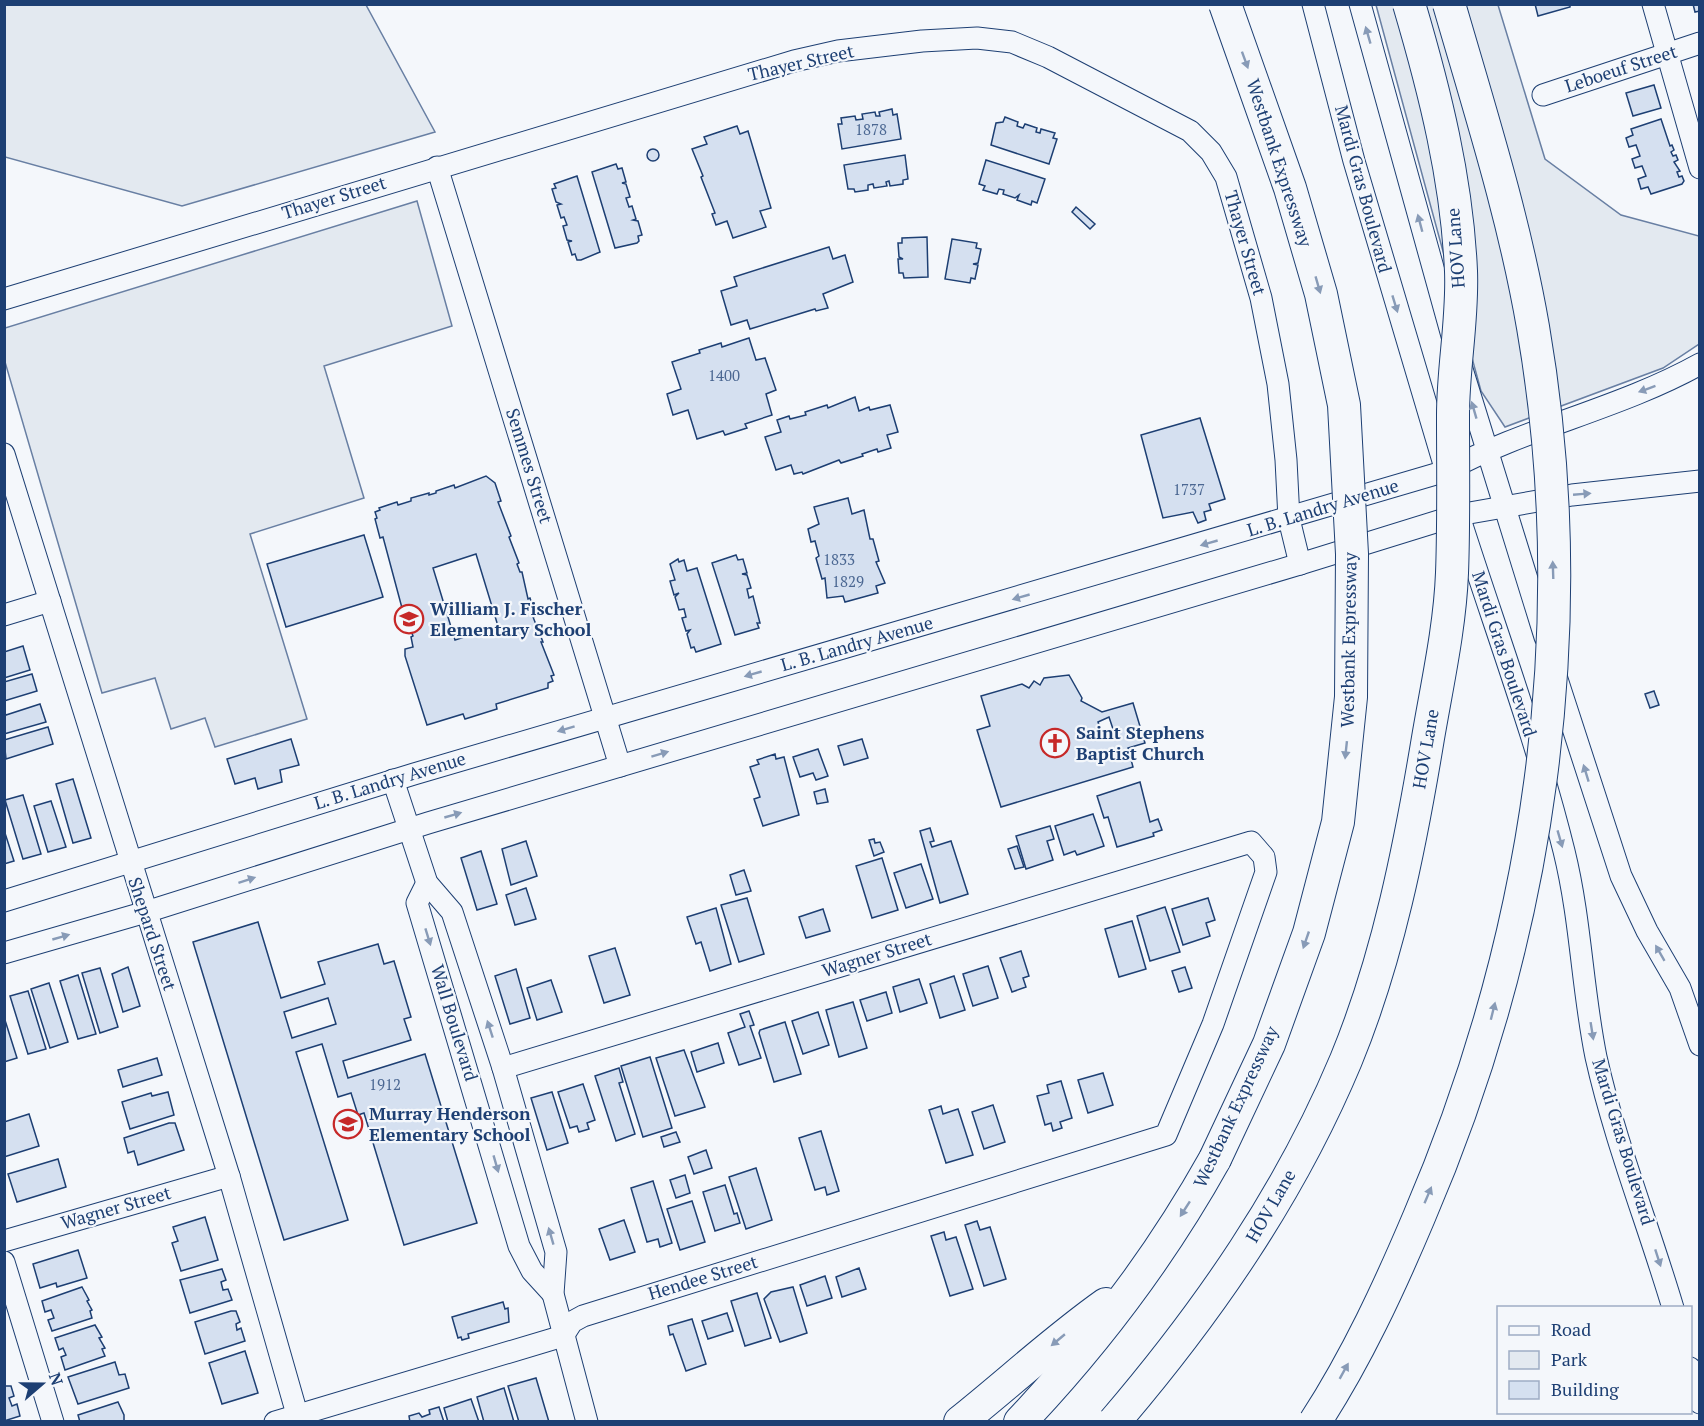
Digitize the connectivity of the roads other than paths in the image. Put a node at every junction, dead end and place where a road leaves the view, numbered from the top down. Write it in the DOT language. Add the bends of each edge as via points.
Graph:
graph roads {
  1 [pos="1225,4"];
  2 [pos="1313,4"];
  3 [pos="1360,4"];
  4 [pos="1409,4"];
  5 [pos="1449,4"];
  6 [pos="1653,4"];
  7 [pos="1700,43"];
  8 [pos="1667,53"];
  9 [pos="1543,95"];
  10 [pos="437,167"];
  11 [pos="1700,168"];
  12 [pos="4,299"];
  13 [pos="1700,364"];
  14 [pos="1485,450"];
  15 [pos="4,454"];
  16 [pos="1446,471"];
  17 [pos="1700,481"];
  18 [pos="1503,506"];
  19 [pos="1458,515"];
  20 [pos="1289,519"];
  21 [pos="1300,564"];
  22 [pos="50,601"];
  23 [pos="4,615"];
  24 [pos="606,717"];
  25 [pos="620,766"];
  26 [pos="393,780"];
  27 [pos="410,828"];
  28 [pos="1251,842"];
  29 [pos="129,862"];
  30 [pos="427,883"];
  31 [pos="4,901"];
  32 [pos="146,912"];
  33 [pos="4,953"];
  34 [pos="1690,985"];
  35 [pos="1700,1045"];
  36 [pos="503,1068"];
  37 [pos="229,1176"];
  38 [pos="4,1241"];
  39 [pos="4,1262"];
  40 [pos="1139,1280"];
  41 [pos="553,1294"];
  42 [pos="1672,1306"];
  43 [pos="562,1336"];
  44 [pos="1692,1375"];
  45 [pos="1700,1403"];
  46 [pos="297,1414"];
  47 [pos="587,1420"];
  48 [pos="53,1422"];
  49 [pos="275,1422"];
  50 [pos="960,1422"];
  51 [pos="1020,1422"];
  52 [pos="1114,1422"];
  53 [pos="1315,1422"];
  1 -- 40 [label="highway, Westbank Expressway, one-way, bridge" via="1290,188 1321,294 1344,405 1352,554 1351,697 1338,822 1309,933 1269,1044 1215,1159"];
  2 -- 16 [label="street, Mardi Gras Boulevard, one-way" via="1354,161"];
  14 -- 3 [label="street, one-way"];
  4 -- 52 [label="highway, HOV Lane, bridge" via="1447,148 1461,273 1453,406 1452,577 1419,789 1398,894 1346,1059 1284,1186 1245,1251 1173,1353"];
  53 -- 5 [label="highway, one-way, bridge" via="1383,1301 1430,1192 1485,1043 1535,828 1548,734 1554,604 1550,469 1533,327 1501,185"];
  6 -- 8 [label="street"];
  7 -- 8 [label="street, Leboeuf Street"];
  8 -- 9 [label="street, Leboeuf Street"];
  8 -- 11 [label="street"];
  10 -- 12 [label="street, Thayer Street"];
  10 -- 20 [label="street, Thayer Street" via="838,51 977,38 1012,42 1190,131 1211,152 1226,177 1261,298 1278,384"];
  10 -- 24 [label="street, Semmes Street"];
  13 -- 14 [label="street, L. B. Landry Avenue, one-way" via="1655,387"];
  14 -- 16 [label="street, L. B. Landry Avenue"];
  14 -- 18 [label="street"];
  15 -- 22 [label="street, Shepard Street"];
  16 -- 19 [label="street, Mardi Gras Boulevard"];
  16 -- 20 [label="street, L. B. Landry Avenue"];
  18 -- 17 [label="street, one-way"];
  18 -- 19 [label="street"];
  34 -- 18 [label="street, one-way" via="1647,932 1621,876"];
  19 -- 21 [label="street"];
  19 -- 42 [label="street, Mardi Gras Boulevard, one-way" via="1528,724 1564,851 1580,928 1596,1056 1612,1120"];
  20 -- 21 [label="street, Thayer Street"];
  20 -- 24 [label="street, L. B. Landry Avenue, one-way"];
  25 -- 21 [label="street, one-way"];
  22 -- 23 [label="street"];
  22 -- 29 [label="street, Shepard Street"];
  24 -- 25 [label="street, Semmes Street"];
  24 -- 26 [label="street, L. B. Landry Avenue, one-way"];
  27 -- 25 [label="street, one-way"];
  26 -- 27 [label="street, Wall Boulevard"];
  26 -- 29 [label="street, L. B. Landry Avenue"];
  27 -- 30 [label="street, Wall Boulevard"];
  32 -- 27 [label="street, one-way"];
  28 -- 36 [label="street, Wagner Street"];
  28 -- 43 [label="street, Hendee Street" via="1264,857 1266,872 1213,1024 1166,1135 621,1303 572,1322"];
  29 -- 31 [label="street, L. B. Landry Avenue"];
  29 -- 32 [label="street, Shepard Street"];
  36 -- 30 [label="street, Wall Boulevard, one-way" via="452,912"];
  30 -- 41 [label="street, Wall Boulevard, one-way" via="417,903 519,1246 532,1271"];
  33 -- 32 [label="street, one-way"];
  32 -- 37 [label="street, Shepard Street"];
  34 -- 35 [label="street"];
  41 -- 36 [label="street, Wall Boulevard, one-way" via="556,1252"];
  37 -- 38 [label="street, Wagner Street"];
  37 -- 46 [label="street, Shepard Street"];
  39 -- 48 [label="street"];
  40 -- 50 [label="highway, one-way" via="1061,1336"];
  40 -- 51 [label="highway, Westbank Expressway"];
  41 -- 43 [label="street, Wall Boulevard"];
  43 -- 46 [label="street, Hendee Street"];
  43 -- 47 [label="street, Wall Boulevard"];
  44 -- 45 [label="street"];
  46 -- 49 [label="street, Hendee Street"];
}
